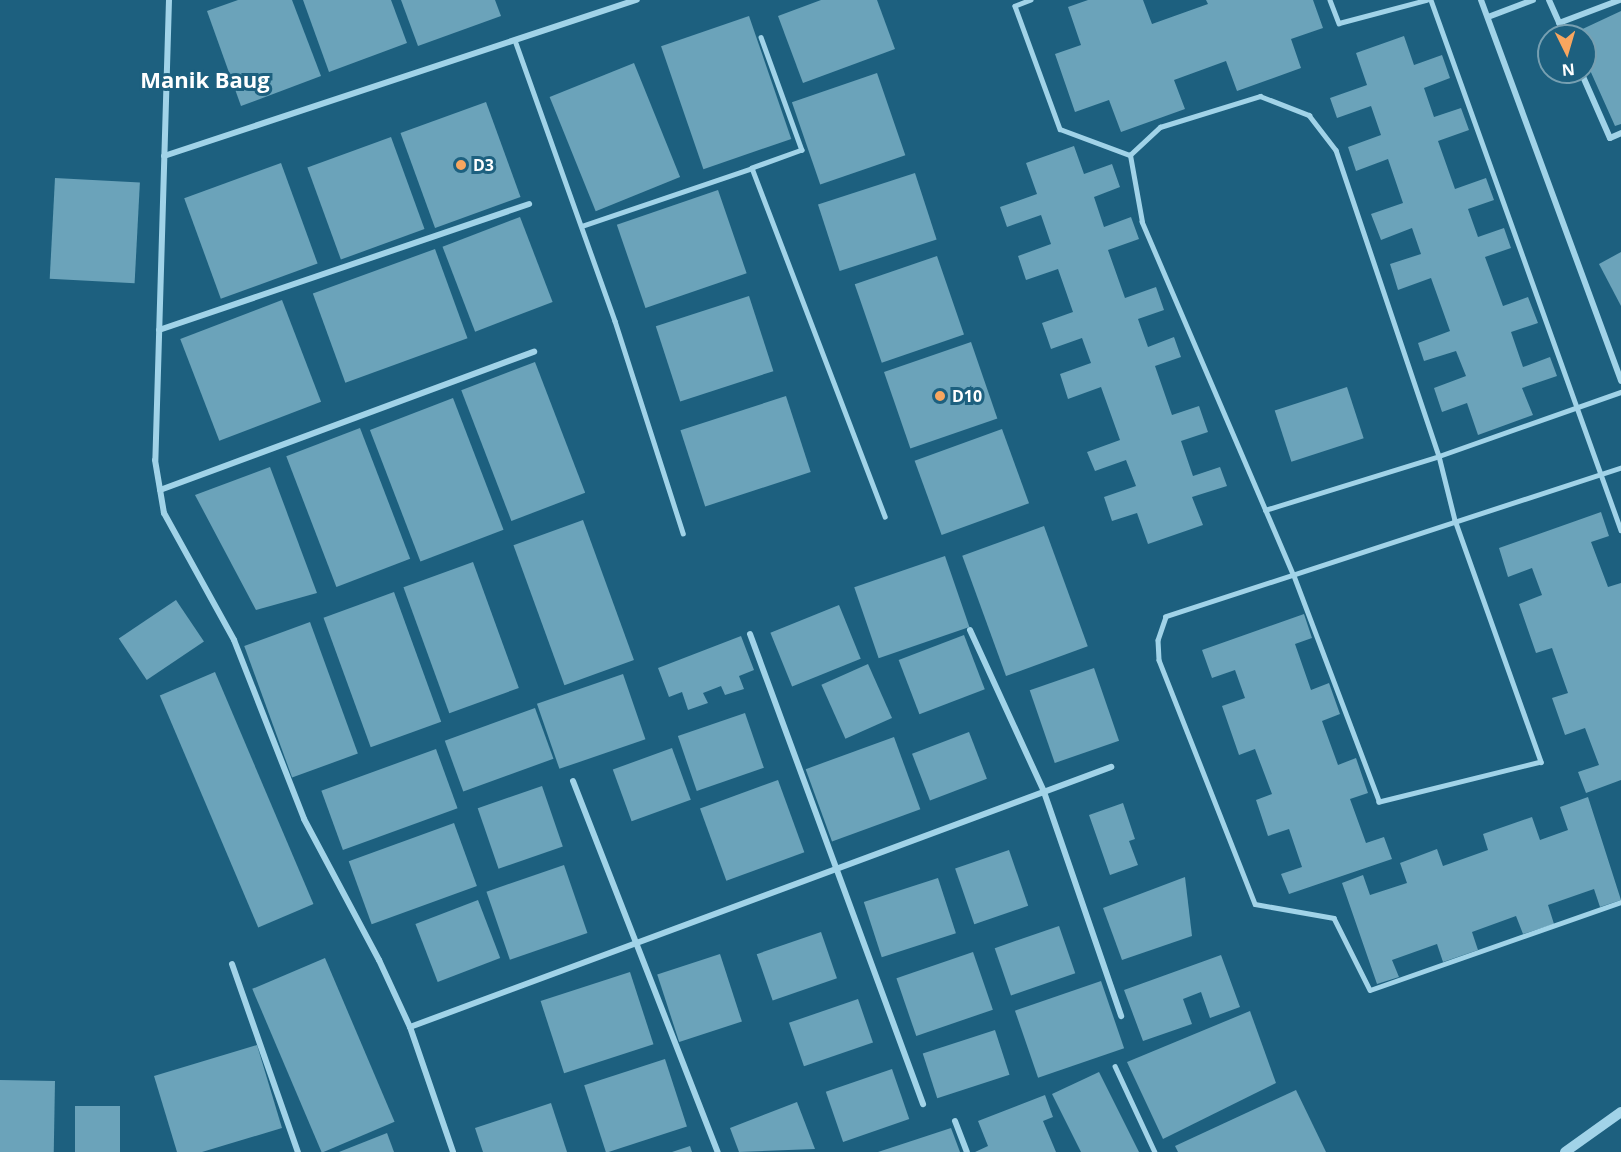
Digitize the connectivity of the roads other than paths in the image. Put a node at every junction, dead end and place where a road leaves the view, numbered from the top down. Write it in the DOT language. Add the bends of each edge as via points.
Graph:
graph roads {
  1 [pos="168,0"];
  2 [pos="637,0"];
  3 [pos="1031,0"];
  4 [pos="1330,0"];
  5 [pos="1426,0"];
  6 [pos="1431,0"];
  7 [pos="1481,0"];
  8 [pos="1533,0"];
  9 [pos="1549,0"];
  10 [pos="1620,0"];
  11 [pos="1488,17"];
  12 [pos="1559,23"];
  13 [pos="761,37"];
  14 [pos="516,43"];
  15 [pos="1586,84"];
  16 [pos="1621,133"];
  17 [pos="1130,155"];
  18 [pos="164,156"];
  19 [pos="752,168"];
  20 [pos="529,204"];
  21 [pos="582,226"];
  22 [pos="159,330"];
  23 [pos="534,352"];
  24 [pos="1621,381"];
  25 [pos="1621,392"];
  26 [pos="1577,407"];
  27 [pos="1438,456"];
  28 [pos="1621,468"];
  29 [pos="1603,474"];
  30 [pos="160,490"];
  31 [pos="1264,510"];
  32 [pos="885,516"];
  33 [pos="1455,520"];
  34 [pos="1621,530"];
  35 [pos="683,533"];
  36 [pos="1293,575"];
  37 [pos="970,630"];
  38 [pos="750,634"];
  39 [pos="1111,767"];
  40 [pos="573,781"];
  41 [pos="1044,792"];
  42 [pos="834,868"];
  43 [pos="1621,902"];
  44 [pos="638,943"];
  45 [pos="232,964"];
  46 [pos="1121,1016"];
  47 [pos="410,1027"];
  48 [pos="1114,1066"];
  49 [pos="923,1104"];
  50 [pos="1621,1112"];
  51 [pos="954,1121"];
  52 [pos="298,1152"];
  53 [pos="453,1152"];
  54 [pos="718,1152"];
  55 [pos="967,1152"];
  56 [pos="1155,1152"];
  57 [pos="1564,1152"];
  1 -- 18 [label="street"];
  2 -- 14 [label="street"];
  3 -- 17 [label="lane" via="1015,6 1060,129"];
  4 -- 5 [label="lane" via="1339,24"];
  6 -- 26 [label="lane"];
  7 -- 11 [label="street"];
  8 -- 11 [label="street"];
  9 -- 12 [label="street"];
  10 -- 12 [label="street"];
  11 -- 24 [label="street"];
  13 -- 19 [label="lane" via="802,150"];
  14 -- 18 [label="street"];
  14 -- 21 [label="lane"];
  15 -- 16 [label="street" via="1610,138"];
  17 -- 27 [label="lane" via="1160,127 1260,96 1309,115 1336,150"];
  17 -- 31 [label="lane" via="1142,222"];
  18 -- 22 [label="street"];
  19 -- 21 [label="lane"];
  19 -- 32 [label="lane"];
  20 -- 22 [label="street"];
  21 -- 35 [label="lane"];
  22 -- 30 [label="street" via="155,460"];
  23 -- 30 [label="street"];
  25 -- 26 [label="lane"];
  26 -- 27 [label="lane"];
  26 -- 29 [label="lane"];
  27 -- 31 [label="lane"];
  27 -- 33 [label="lane"];
  28 -- 29 [label="lane"];
  29 -- 33 [label="lane"];
  29 -- 34 [label="lane"];
  30 -- 47 [label="street" via="164,513 234,640 304,819"];
  31 -- 36 [label="lane"];
  33 -- 36 [label="lane"];
  33 -- 36 [label="lane" via="1541,762 1379,802"];
  36 -- 43 [label="lane" via="1166,617 1158,640 1160,660 1255,904 1334,918 1370,990"];
  37 -- 41 [label="street"];
  38 -- 42 [label="street"];
  39 -- 41 [label="street"];
  40 -- 44 [label="street"];
  41 -- 42 [label="street"];
  41 -- 46 [label="street"];
  42 -- 44 [label="street"];
  42 -- 49 [label="street"];
  44 -- 47 [label="street"];
  44 -- 54 [label="street"];
  45 -- 52 [label="street"];
  47 -- 53 [label="street"];
  48 -- 56 [label="lane"];
  50 -- 57 [label="street"];
  51 -- 55 [label="street"];
}
